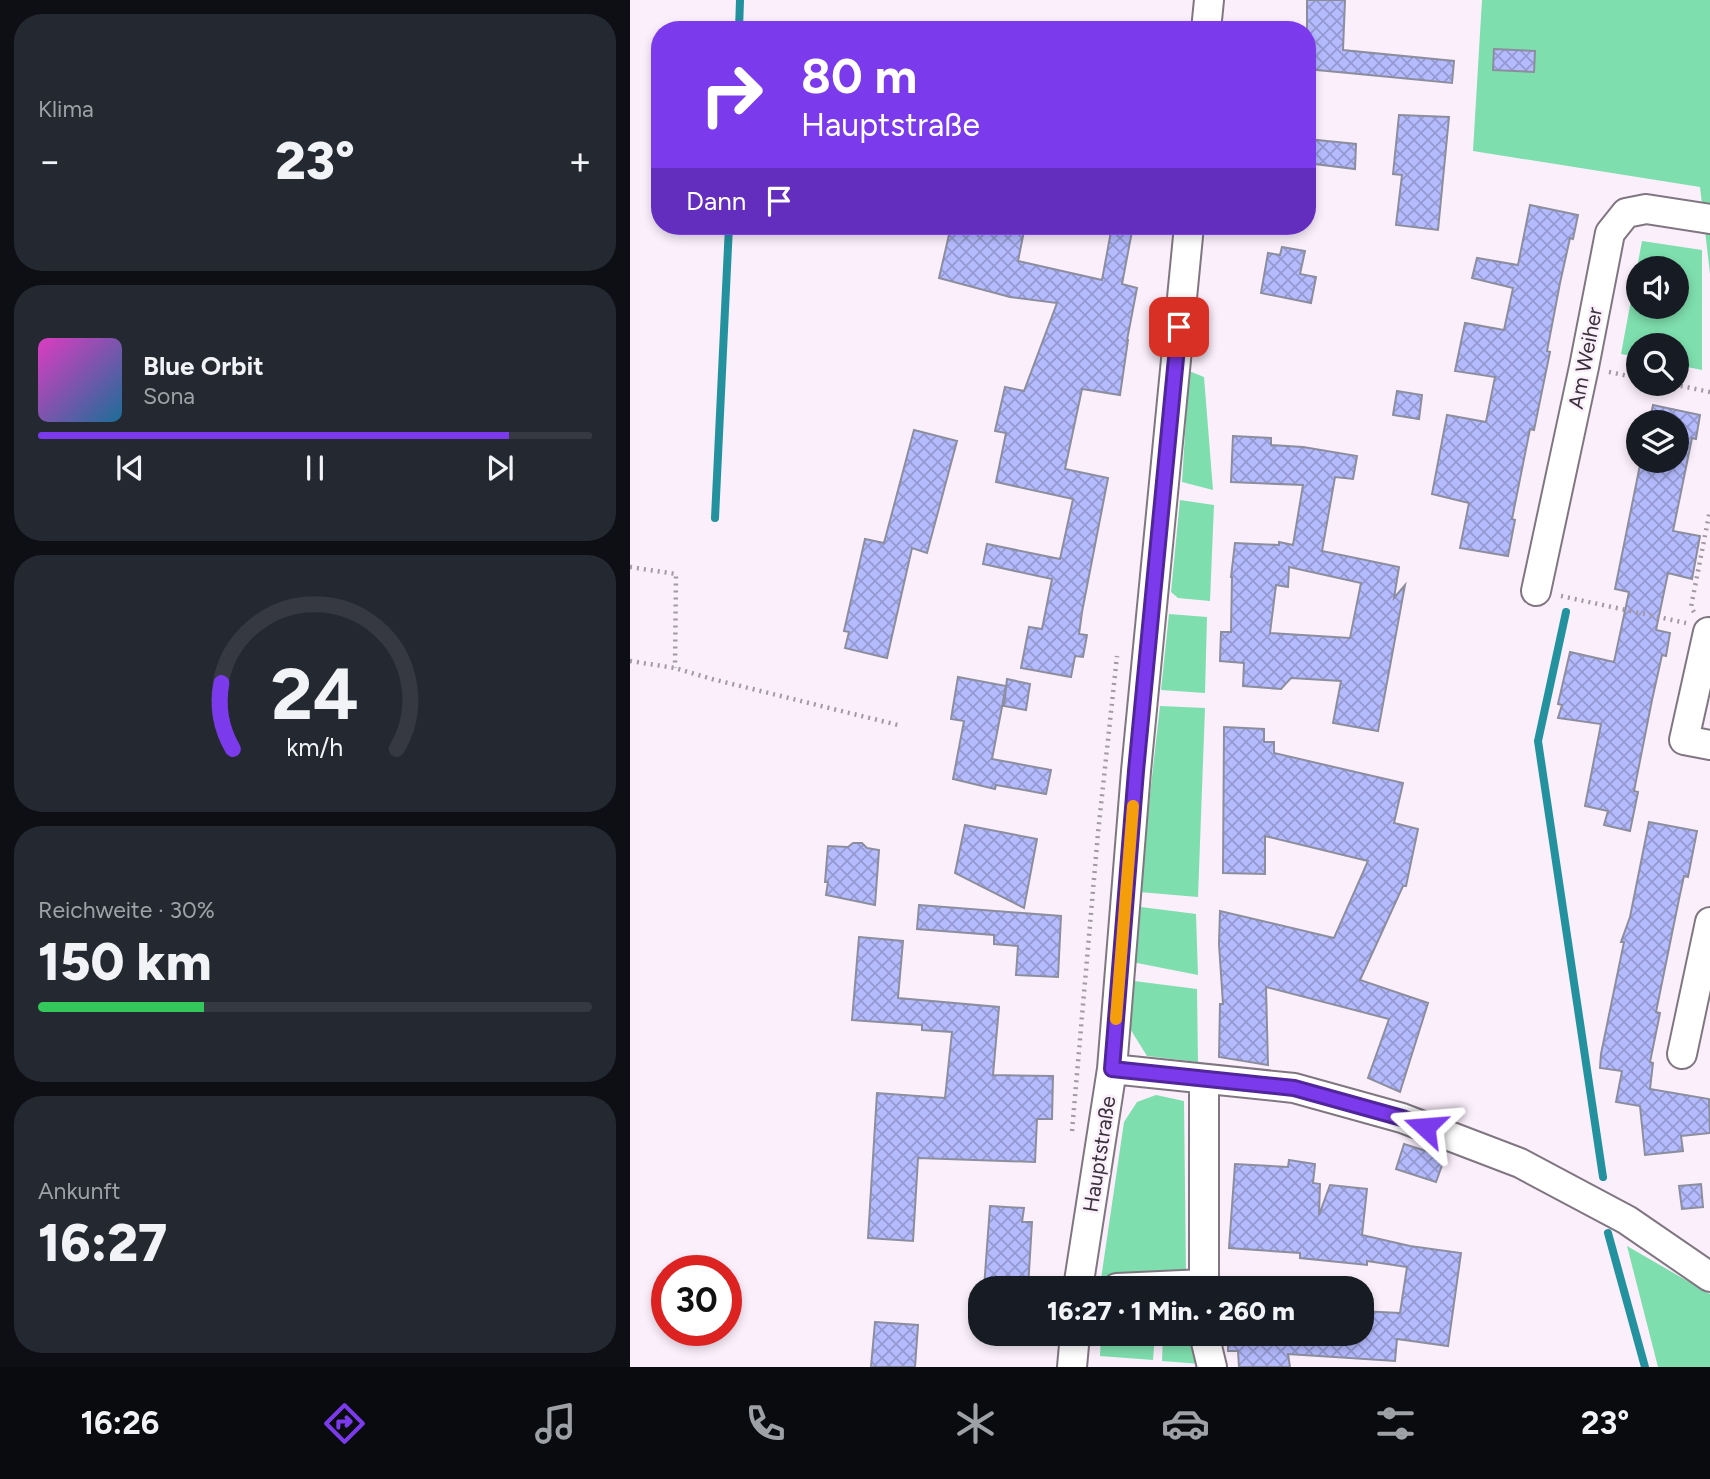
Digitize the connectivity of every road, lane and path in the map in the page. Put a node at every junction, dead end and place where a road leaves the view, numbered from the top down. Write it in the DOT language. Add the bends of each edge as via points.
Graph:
graph roads {
  1 [pos="1209,0"];
  2 [pos="1207,21"];
  3 [pos="1710,219"];
  4 [pos="1188,235"];
  5 [pos="1689,388"];
  6 [pos="1710,392"];
  7 [pos="1710,510"];
  8 [pos="1709,520"];
  9 [pos="630,567"];
  10 [pos="1536,591"];
  11 [pos="1572,598"];
  12 [pos="1690,607"];
  13 [pos="1708,632"];
  14 [pos="1118,647"];
  15 [pos="630,661"];
  16 [pos="676,668"];
  17 [pos="902,726"];
  18 [pos="1710,746"];
  19 [pos="1710,922"];
  20 [pos="1706,954"];
  21 [pos="1682,1054"];
  22 [pos="1112,1069"];
  23 [pos="1204,1080"];
  24 [pos="1072,1134"];
  25 [pos="1081,1276"];
  26 [pos="1204,1276"];
  27 [pos="1710,1277"];
  28 [pos="1074,1346"];
  29 [pos="1207,1346"];
  30 [pos="1072,1367"];
  31 [pos="1212,1367"];
  1 -- 2 [label="street"];
  3 -- 10 [label="street, Am Weiher" via="1646,209 1626,213 1610,233"];
  4 -- 22 [label="street, Hauptstraße"];
  5 -- 6 [label="path"];
  7 -- 8 [label="path"];
  8 -- 12 [label="path"];
  9 -- 16 [label="path" via="676,574"];
  11 -- 12 [label="path" via="1688,623"];
  12 -- 13 [label="path"];
  13 -- 18 [label="street" via="1684,740"];
  14 -- 24 [label="path"];
  15 -- 16 [label="path"];
  16 -- 17 [label="path"];
  19 -- 20 [label="street"];
  20 -- 21 [label="street"];
  22 -- 23 [label="street"];
  22 -- 25 [label="street, Hauptstraße"];
  23 -- 26 [label="street"];
  23 -- 27 [label="street" via="1294,1088 1402,1118 1520,1163 1627,1220"];
  28 -- 30 [label="street"];
  29 -- 31 [label="street"];
}
